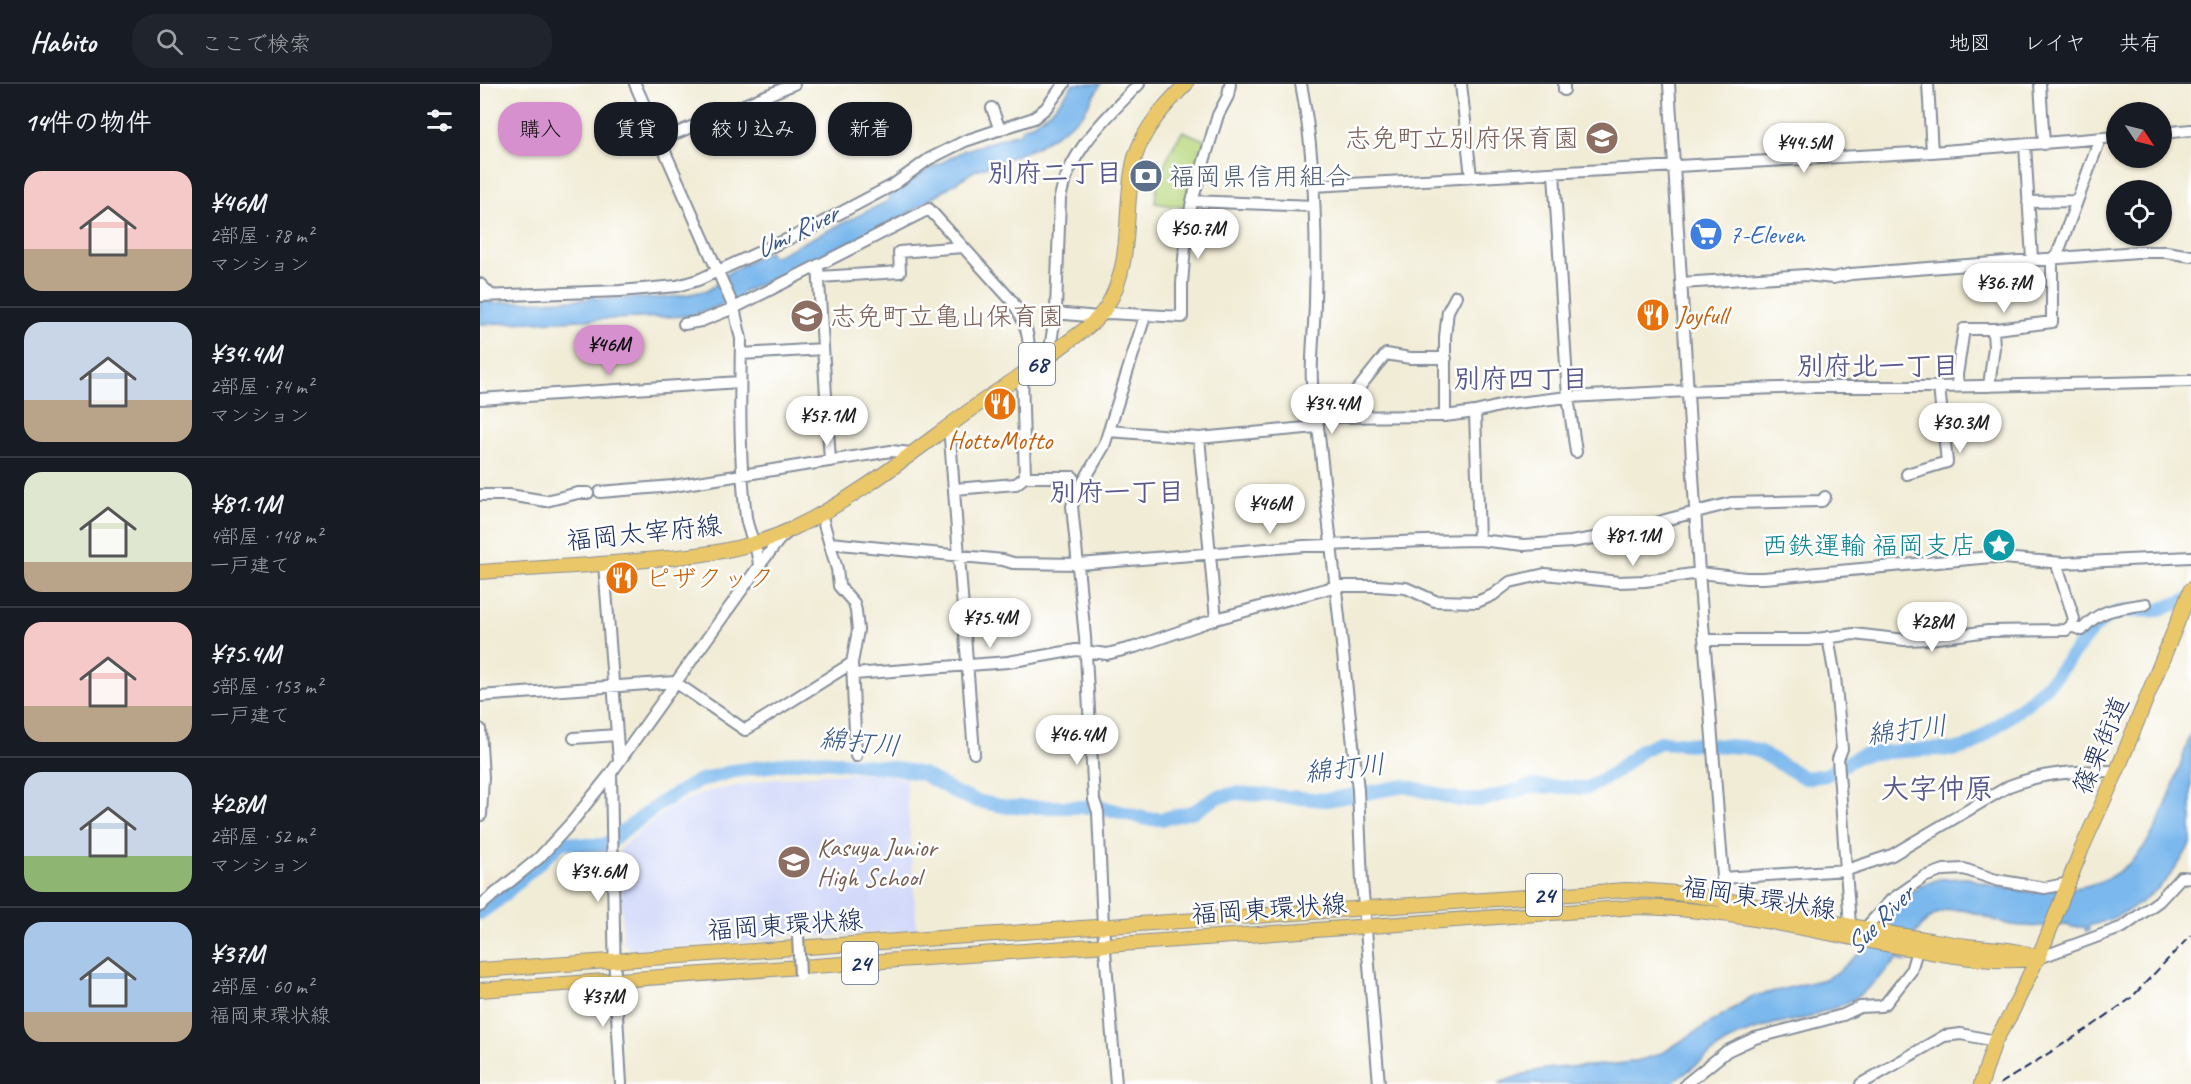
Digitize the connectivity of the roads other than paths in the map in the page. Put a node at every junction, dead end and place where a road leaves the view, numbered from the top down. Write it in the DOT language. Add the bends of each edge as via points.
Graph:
graph roads {
  1 [pos="635,84"];
  2 [pos="794,84"];
  3 [pos="1064,84"];
  4 [pos="1139,84"];
  5 [pos="1186,84"];
  6 [pos="1230,84"];
  7 [pos="1301,84"];
  8 [pos="1461,84"];
  9 [pos="1669,84"];
  10 [pos="1928,84"];
  11 [pos="2040,84"];
  12 [pos="643,102"];
  13 [pos="992,108"];
  14 [pos="1000,130"];
  15 [pos="2191,130"];
  16 [pos="678,132"];
  17 [pos="2172,132"];
  18 [pos="2106,138"];
  19 [pos="2100,139"];
  20 [pos="2044,144"];
  21 [pos="2025,145"];
  22 [pos="1932,152"];
  23 [pos="667,156"];
  24 [pos="1674,167"];
  25 [pos="1554,173"];
  26 [pos="1471,177"];
  27 [pos="1313,186"];
  28 [pos="1192,201"];
  29 [pos="2077,201"];
  30 [pos="2028,202"];
  31 [pos="1314,206"];
  32 [pos="963,247"];
  33 [pos="2191,256"];
  34 [pos="2054,258"];
  35 [pos="2032,259"];
  36 [pos="818,271"];
  37 [pos="720,275"];
  38 [pos="1681,283"];
  39 [pos="480,284"];
  40 [pos="480,296"];
  41 [pos="492,296"];
  42 [pos="1456,296"];
  43 [pos="734,308"];
  44 [pos="1055,313"];
  45 [pos="1146,316"];
  46 [pos="1098,317"];
  47 [pos="684,324"];
  48 [pos="1996,329"];
  49 [pos="823,350"];
  50 [pos="741,354"];
  51 [pos="1049,356"];
  52 [pos="1446,358"];
  53 [pos="1027,372"];
  54 [pos="2191,381"];
  55 [pos="740,382"];
  56 [pos="1989,386"];
  57 [pos="1939,387"];
  58 [pos="1958,387"];
  59 [pos="1688,391"];
  60 [pos="1568,397"];
  61 [pos="480,399"];
  62 [pos="1475,412"];
  63 [pos="1351,416"];
  64 [pos="1445,416"];
  65 [pos="1317,422"];
  66 [pos="949,425"];
  67 [pos="1109,431"];
  68 [pos="1199,438"];
  69 [pos="1576,452"];
  70 [pos="912,453"];
  71 [pos="830,461"];
  72 [pos="1907,474"];
  73 [pos="742,475"];
  74 [pos="1025,477"];
  75 [pos="1073,477"];
  76 [pos="955,489"];
  77 [pos="600,492"];
  78 [pos="588,493"];
  79 [pos="480,495"];
  80 [pos="1825,497"];
  81 [pos="820,514"];
  82 [pos="1696,514"];
  83 [pos="792,529"];
  84 [pos="1479,540"];
  85 [pos="756,543"];
  86 [pos="830,543"];
  87 [pos="1330,546"];
  88 [pos="1210,554"];
  89 [pos="958,556"];
  90 [pos="2191,557"];
  91 [pos="2059,563"];
  92 [pos="604,564"];
  93 [pos="1080,564"];
  94 [pos="759,566"];
  95 [pos="480,572"];
  96 [pos="1699,573"];
  97 [pos="1336,586"];
  98 [pos="2191,589"];
  99 [pos="2146,604"];
  100 [pos="2186,614"];
  101 [pos="1216,619"];
  102 [pos="2071,626"];
  103 [pos="1828,637"];
  104 [pos="1704,640"];
  105 [pos="1085,650"];
  106 [pos="968,665"];
  107 [pos="853,669"];
  108 [pos="675,682"];
  109 [pos="612,687"];
  110 [pos="480,696"];
  111 [pos="480,729"];
  112 [pos="617,735"];
  113 [pos="574,738"];
  114 [pos="974,753"];
  115 [pos="856,756"];
  116 [pos="619,761"];
  117 [pos="2117,771"];
  118 [pos="610,773"];
  119 [pos="482,815"];
  120 [pos="1848,870"];
  121 [pos="2186,877"];
  122 [pos="1722,878"];
  123 [pos="2067,887"];
  124 [pos="480,906"];
  125 [pos="1364,908"];
  126 [pos="1725,908"];
  127 [pos="1850,925"];
  128 [pos="1103,926"];
  129 [pos="1366,926"];
  130 [pos="1864,935"];
  131 [pos="798,936"];
  132 [pos="1105,945"];
  133 [pos="1917,950"];
  134 [pos="2038,958"];
  135 [pos="615,961"];
  136 [pos="480,970"];
  137 [pos="800,975"];
  138 [pos="615,980"];
  139 [pos="480,990"];
  140 [pos="1995,1041"];
  141 [pos="621,1084"];
  142 [pos="1116,1084"];
  143 [pos="1379,1084"];
  144 [pos="1686,1084"];
  145 [pos="1861,1084"];
  146 [pos="1981,1084"];
  1 -- 12 [label="street"];
  2 -- 16 [label="street"];
  3 -- 14 [label="street" via="1034,118"];
  4 -- 44 [label="street" via="1092,132 1062,186"];
  5 -- 46 [label="main road, 福岡太宰府線 / 68" via="1144,135 1136,156 1121,270"];
  6 -- 28 [label="street"];
  7 -- 27 [label="street"];
  8 -- 26 [label="street"];
  9 -- 24 [label="street"];
  10 -- 22 [label="street"];
  11 -- 20 [label="street"];
  13 -- 14 [label="street"];
  14 -- 37 [label="street" via="965,141 929,159 893,184"];
  15 -- 17 [label="street"];
  18 -- 19 [label="street"];
  19 -- 20 [label="street"];
  19 -- 29 [label="street"];
  20 -- 21 [label="street"];
  21 -- 22 [label="street"];
  21 -- 30 [label="street"];
  22 -- 24 [label="street"];
  23 -- 37 [label="street"];
  24 -- 25 [label="street"];
  24 -- 38 [label="street"];
  25 -- 26 [label="street"];
  25 -- 60 [label="street"];
  26 -- 27 [label="street"];
  27 -- 31 [label="street"];
  28 -- 31 [label="street"];
  28 -- 45 [label="street" via="1186,234 1182,317"];
  29 -- 30 [label="street"];
  29 -- 34 [label="street"];
  30 -- 35 [label="street"];
  31 -- 65 [label="street" via="1311,368"];
  32 -- 36 [label="street" via="899,252 900,272"];
  32 -- 36 [label="street" via="929,209"];
  32 -- 53 [label="street" via="1023,316 1028,337"];
  33 -- 34 [label="street" via="2137,252"];
  34 -- 35 [label="street"];
  34 -- 48 [label="street" via="2052,322"];
  35 -- 38 [label="street" via="1833,278 1806,275"];
  36 -- 43 [label="street"];
  36 -- 49 [label="street"];
  37 -- 41 [label="street" via="677,286"];
  37 -- 43 [label="street"];
  38 -- 59 [label="street"];
  39 -- 41 [label="street"];
  40 -- 41 [label="street"];
  42 -- 52 [label="street" via="1448,310"];
  43 -- 47 [label="street"];
  43 -- 50 [label="street"];
  44 -- 46 [label="street"];
  44 -- 51 [label="street"];
  45 -- 46 [label="street" via="1109,313"];
  45 -- 67 [label="street"];
  46 -- 51 [label="main road, 福岡太宰府線 / 68"];
  48 -- 56 [label="street"];
  48 -- 58 [label="street" via="1964,328"];
  49 -- 50 [label="street"];
  49 -- 71 [label="street"];
  50 -- 55 [label="street"];
  51 -- 53 [label="main road, 福岡太宰府線 / 68"];
  52 -- 63 [label="street" via="1386,354 1354,394"];
  52 -- 64 [label="street"];
  53 -- 66 [label="main road, 福岡太宰府線 / 68"];
  53 -- 74 [label="street"];
  54 -- 56 [label="street"];
  55 -- 61 [label="street"];
  55 -- 73 [label="street"];
  56 -- 58 [label="street"];
  57 -- 58 [label="street"];
  57 -- 59 [label="street"];
  57 -- 72 [label="street" via="1947,462"];
  59 -- 60 [label="street"];
  59 -- 82 [label="street"];
  60 -- 62 [label="street"];
  60 -- 69 [label="street"];
  62 -- 64 [label="street"];
  62 -- 84 [label="street"];
  63 -- 64 [label="street"];
  63 -- 65 [label="street"];
  65 -- 68 [label="street"];
  65 -- 87 [label="street"];
  66 -- 70 [label="main road, 福岡太宰府線 / 68"];
  66 -- 76 [label="street"];
  67 -- 68 [label="street"];
  67 -- 93 [label="street" via="1072,506"];
  68 -- 88 [label="street"];
  70 -- 71 [label="street" via="891,451"];
  70 -- 81 [label="main road, 福岡太宰府線 / 68"];
  71 -- 73 [label="street"];
  73 -- 77 [label="street"];
  73 -- 85 [label="street" via="747,520"];
  74 -- 75 [label="street"];
  74 -- 76 [label="street" via="1016,484"];
  76 -- 89 [label="street"];
  78 -- 79 [label="street" via="546,501"];
  80 -- 82 [label="street" via="1822,501 1731,503"];
  81 -- 83 [label="main road, 福岡太宰府線 / 68"];
  81 -- 86 [label="street"];
  82 -- 84 [label="street" via="1635,531 1571,542 1524,545"];
  82 -- 96 [label="street"];
  83 -- 85 [label="main road, 福岡太宰府線 / 68"];
  83 -- 94 [label="street"];
  84 -- 87 [label="street"];
  85 -- 92 [label="main road, 福岡太宰府線 / 68" via="705,555"];
  85 -- 94 [label="street"];
  86 -- 89 [label="street"];
  86 -- 107 [label="street" via="839,586 856,611"];
  87 -- 88 [label="street"];
  87 -- 97 [label="street"];
  88 -- 93 [label="street"];
  88 -- 101 [label="street"];
  89 -- 93 [label="street" via="1013,563"];
  89 -- 106 [label="street"];
  90 -- 91 [label="street"];
  91 -- 96 [label="street" via="1991,558 1764,578"];
  91 -- 102 [label="street" via="2074,619"];
  92 -- 95 [label="main road, 福岡太宰府線 / 68"];
  92 -- 109 [label="street"];
  93 -- 105 [label="street"];
  94 -- 108 [label="street"];
  96 -- 97 [label="street" via="1619,582 1539,575 1510,582 1478,602 1450,608 1406,588"];
  96 -- 104 [label="street"];
  97 -- 101 [label="street"];
  97 -- 125 [label="street" via="1358,790"];
  98 -- 100 [label="main road, 篠栗街道"];
  99 -- 102 [label="street" via="2101,613 2082,630"];
  100 -- 117 [label="main road, 篠栗街道"];
  101 -- 105 [label="street" via="1125,650 1107,654"];
  102 -- 103 [label="street" via="2066,630 1988,631 1911,640 1854,634"];
  103 -- 104 [label="street"];
  103 -- 120 [label="street" via="1842,749 1838,759"];
  104 -- 122 [label="street"];
  105 -- 106 [label="street"];
  105 -- 128 [label="street"];
  106 -- 107 [label="street"];
  106 -- 114 [label="street"];
  107 -- 108 [label="street" via="745,730"];
  107 -- 115 [label="street"];
  108 -- 109 [label="street"];
  108 -- 116 [label="street"];
  109 -- 110 [label="street"];
  109 -- 112 [label="street"];
  111 -- 119 [label="street"];
  112 -- 113 [label="street"];
  112 -- 116 [label="street"];
  116 -- 118 [label="street"];
  117 -- 120 [label="street" via="2073,771 2024,780 1892,855"];
  117 -- 123 [label="main road, 篠栗街道"];
  118 -- 124 [label="street" via="539,858"];
  118 -- 135 [label="street"];
  120 -- 122 [label="street"];
  120 -- 127 [label="street"];
  121 -- 134 [label="street" via="2123,927"];
  122 -- 126 [label="street"];
  123 -- 130 [label="street" via="2045,888 1996,880 1964,869 1944,870 1924,877 1891,900"];
  123 -- 134 [label="main road, 篠栗街道"];
  125 -- 126 [label="main road, 福岡東環状線 / 24" via="1626,890 1649,890"];
  125 -- 128 [label="main road, 福岡東環状線 / 24"];
  125 -- 129 [label="street"];
  126 -- 127 [label="main road, 福岡東環状線 / 24"];
  126 -- 129 [label="main road, 福岡東環状線 / 24" via="1636,906"];
  126 -- 130 [label="main road, 福岡東環状線 / 24"];
  127 -- 130 [label="main road, 福岡東環状線 / 24"];
  128 -- 132 [label="street"];
  128 -- 135 [label="main road, 福岡東環状線 / 24"];
  129 -- 132 [label="main road, 福岡東環状線 / 24"];
  129 -- 143 [label="street"];
  130 -- 133 [label="main road, 福岡東環状線 / 24"];
  130 -- 134 [label="main road, 福岡東環状線 / 24" via="2023,951"];
  131 -- 137 [label="street, bridge"];
  132 -- 138 [label="main road, 福岡東環状線 / 24"];
  132 -- 142 [label="street"];
  133 -- 134 [label="main road, 福岡東環状線 / 24" via="2018,961"];
  133 -- 144 [label="street" via="1911,971 1881,1006 1860,1007 1755,1038 1727,1052"];
  134 -- 140 [label="main road, 篠栗街道"];
  135 -- 136 [label="main road, 福岡東環状線 / 24"];
  135 -- 138 [label="street"];
  138 -- 139 [label="main road, 福岡東環状線 / 24"];
  138 -- 141 [label="street"];
  140 -- 145 [label="street" via="1944,1036"];
  140 -- 146 [label="main road, 篠栗街道"];
}
